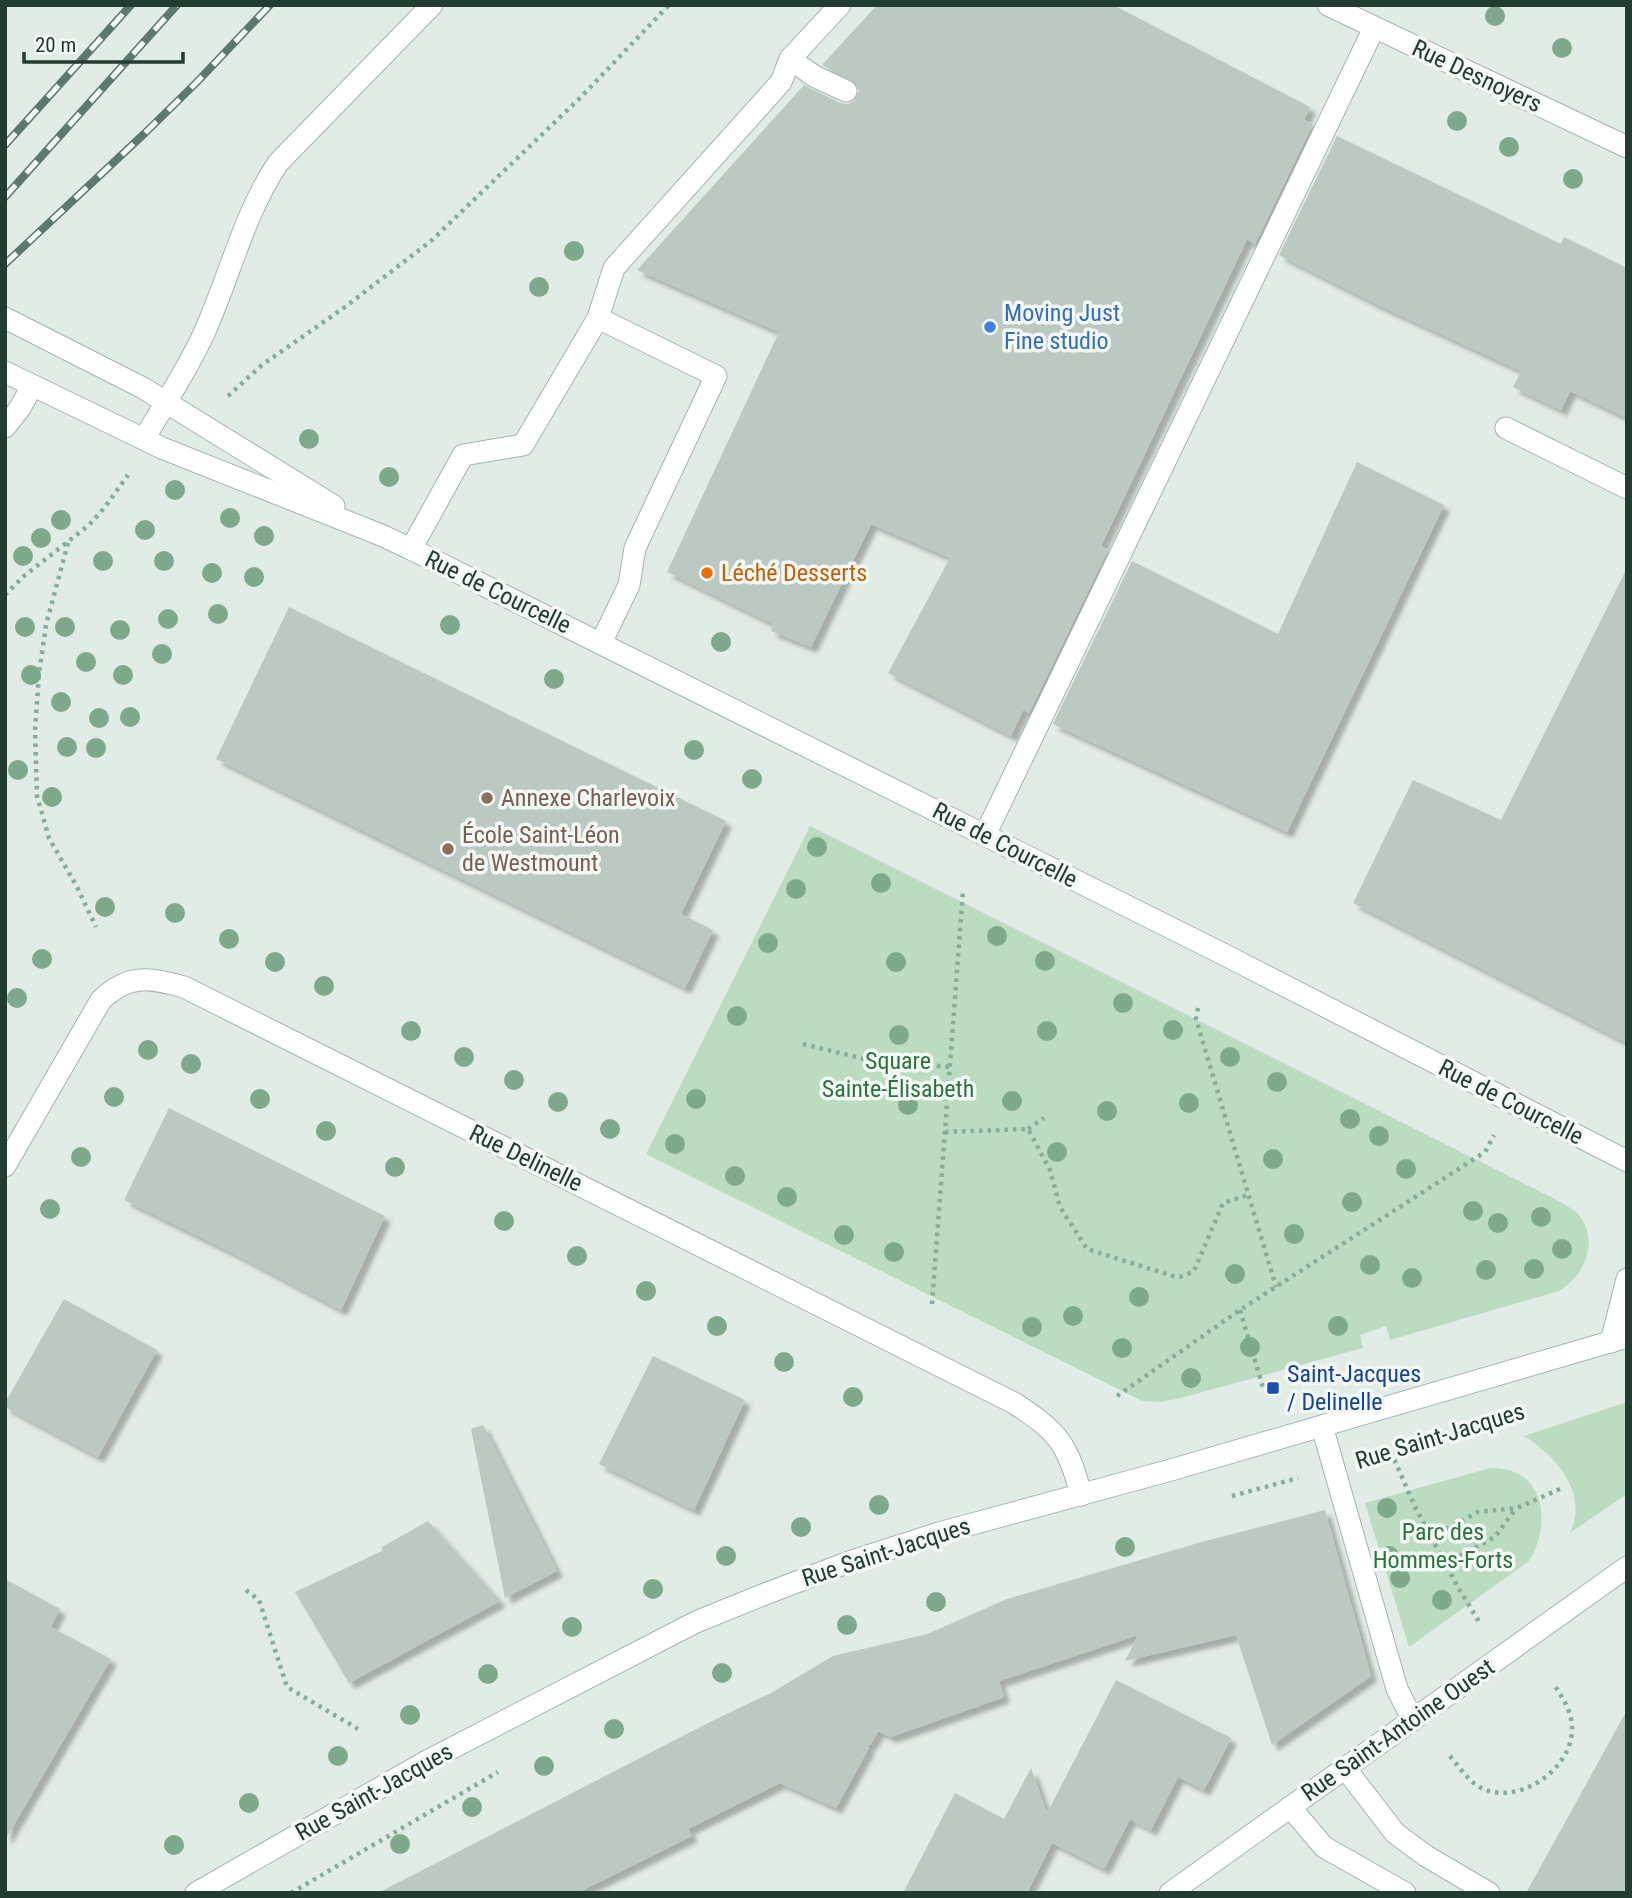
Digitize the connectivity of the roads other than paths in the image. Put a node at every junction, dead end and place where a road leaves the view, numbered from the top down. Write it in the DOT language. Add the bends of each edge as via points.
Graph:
graph roads {
  1 [pos="432,5"];
  2 [pos="840,5"];
  3 [pos="1328,5"];
  4 [pos="1374,27"];
  5 [pos="790,58"];
  6 [pos="846,92"];
  7 [pos="1627,147"];
  8 [pos="5,318"];
  9 [pos="598,318"];
  10 [pos="5,372"];
  11 [pos="32,386"];
  12 [pos="166,402"];
  13 [pos="5,427"];
  14 [pos="1506,428"];
  15 [pos="144,439"];
  16 [pos="1627,488"];
  17 [pos="381,535"];
  18 [pos="411,549"];
  19 [pos="601,643"];
  20 [pos="985,835"];
  21 [pos="1627,1161"];
  22 [pos="5,1166"];
  23 [pos="1627,1279"];
  24 [pos="1619,1340"];
  25 [pos="1322,1426"];
  26 [pos="1081,1495"];
  27 [pos="1627,1567"];
  28 [pos="1413,1720"];
  29 [pos="1345,1768"];
  30 [pos="1290,1807"];
  31 [pos="196,1893"];
  32 [pos="1170,1893"];
  33 [pos="1405,1893"];
  34 [pos="1489,1893"];
  1 -- 12 [label="street" via="278,163 261,188 206,329"];
  2 -- 5 [label="street"];
  3 -- 4 [label="street, Rue Desnoyers"];
  4 -- 7 [label="street, Rue Desnoyers"];
  4 -- 20 [label="street"];
  5 -- 6 [label="street"];
  5 -- 9 [label="street" via="781,82 614,268"];
  8 -- 12 [label="street, Rue de Courcelle"];
  9 -- 18 [label="street" via="523,445 463,455"];
  9 -- 19 [label="street" via="716,376 635,548 629,585"];
  10 -- 11 [label="street, Rue de Courcelle"];
  11 -- 13 [label="street"];
  11 -- 15 [label="street, Rue de Courcelle"];
  12 -- 15 [label="street"];
  12 -- 17 [label="street, Rue de Courcelle"];
  14 -- 16 [label="street"];
  15 -- 17 [label="street, Rue de Courcelle"];
  17 -- 18 [label="street, Rue de Courcelle"];
  18 -- 19 [label="street, Rue de Courcelle"];
  19 -- 20 [label="street, Rue de Courcelle"];
  20 -- 21 [label="street, Rue de Courcelle"];
  22 -- 26 [label="street, Rue Delinelle" via="101,1000 112,989 133,980 184,987 1014,1403 1059,1438"];
  23 -- 24 [label="street"];
  24 -- 25 [label="street, Rue Saint-Jacques"];
  25 -- 26 [label="street, Rue Saint-Jacques"];
  25 -- 28 [label="street" via="1397,1689"];
  26 -- 31 [label="street, Rue Saint-Jacques" via="849,1562 696,1622 427,1761"];
  27 -- 28 [label="street, Rue Saint-Antoine Ouest"];
  28 -- 29 [label="street, Rue Saint-Antoine Ouest"];
  29 -- 30 [label="street, Rue Saint-Antoine Ouest"];
  29 -- 34 [label="street" via="1395,1833"];
  30 -- 32 [label="street, Rue Saint-Antoine Ouest"];
  30 -- 33 [label="street" via="1324,1847"];
}
